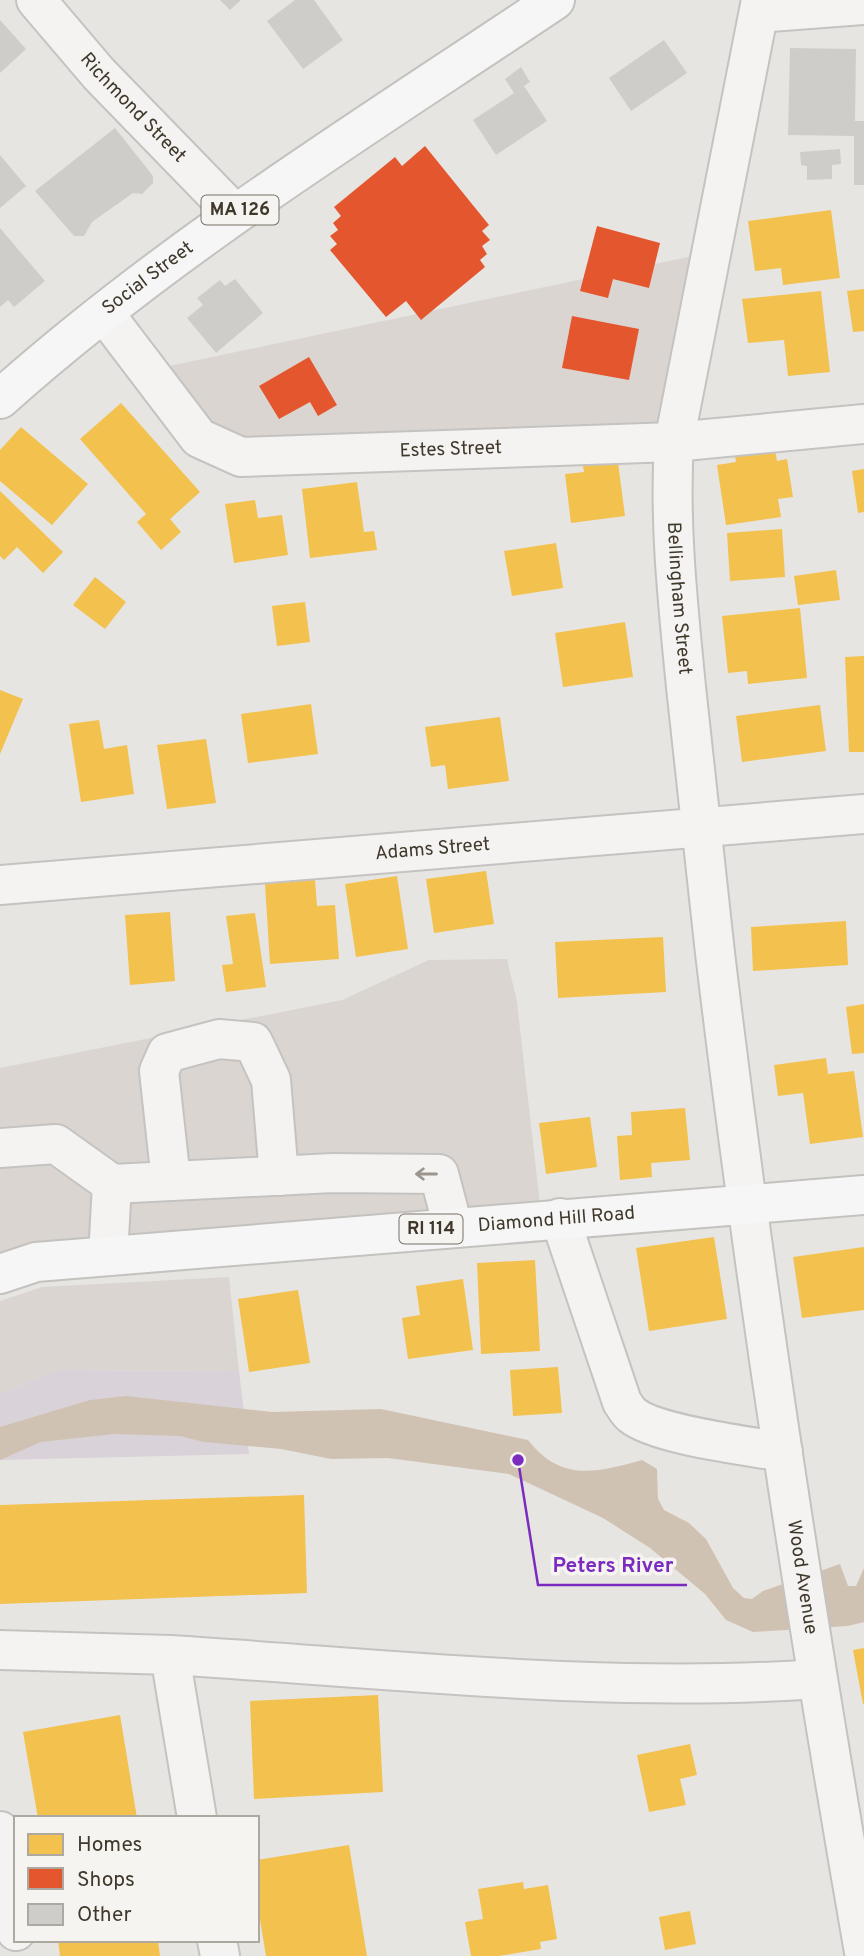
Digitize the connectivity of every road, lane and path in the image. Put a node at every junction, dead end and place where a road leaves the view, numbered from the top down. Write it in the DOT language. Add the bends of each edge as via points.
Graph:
graph roads {
  1 [pos="36,0"];
  2 [pos="555,0"];
  3 [pos="864,5"];
  4 [pos="760,7"];
  5 [pos="235,214"];
  6 [pos="104,313"];
  7 [pos="0,399"];
  8 [pos="864,424"];
  9 [pos="674,442"];
  10 [pos="864,814"];
  11 [pos="700,826"];
  12 [pos="0,885"];
  13 [pos="0,1148"];
  14 [pos="279,1175"];
  15 [pos="171,1181"];
  16 [pos="112,1184"];
  17 [pos="864,1195"];
  18 [pos="745,1202"];
  19 [pos="560,1218"];
  20 [pos="453,1227"];
  21 [pos="108,1256"];
  22 [pos="0,1274"];
  23 [pos="783,1452"];
  24 [pos="0,1650"];
  25 [pos="170,1655"];
  26 [pos="814,1661"];
  27 [pos="197,1816"];
  28 [pos="0,1832"];
  29 [pos="14,1919"];
  30 [pos="864,1952"];
  1 -- 5 [label="street, Richmond Street" via="99,74"];
  2 -- 5 [label="main road, Social Street / MA 126"];
  3 -- 4 [label="street"];
  4 -- 9 [label="street, Bellingham Street"];
  5 -- 6 [label="main road, Social Street / MA 126"];
  6 -- 7 [label="main road, Social Street / MA 126"];
  6 -- 9 [label="street, Estes Street" via="199,438 241,457"];
  8 -- 9 [label="street, Estes Street"];
  9 -- 11 [label="street, Bellingham Street" via="671,487 677,599"];
  10 -- 11 [label="street, Adams Street"];
  11 -- 12 [label="street, Adams Street"];
  11 -- 18 [label="street, Bellingham Street"];
  13 -- 16 [label="street" via="56,1144"];
  14 -- 15 [label="street"];
  14 -- 15 [label="street" via="271,1080 253,1042 219,1039 167,1054 159,1071"];
  20 -- 14 [label="street, one-way" via="439,1174"];
  15 -- 16 [label="street"];
  16 -- 21 [label="street"];
  17 -- 18 [label="main road, Diamond Hill Road / RI 114"];
  18 -- 19 [label="main road, Diamond Hill Road / RI 114"];
  18 -- 23 [label="street, Wood Avenue"];
  19 -- 20 [label="main road, Diamond Hill Road / RI 114"];
  19 -- 23 [label="street" via="622,1402 632,1415 686,1434"];
  20 -- 21 [label="main road, Diamond Hill Road / RI 114"];
  21 -- 22 [label="main road, Diamond Hill Road / RI 114" via="36,1262"];
  23 -- 26 [label="street, Wood Avenue"];
  24 -- 25 [label="street"];
  25 -- 26 [label="street" via="554,1679 737,1684"];
  25 -- 27 [label="street"];
  26 -- 30 [label="street, Wood Avenue"];
  28 -- 29 [label="street"];
}
